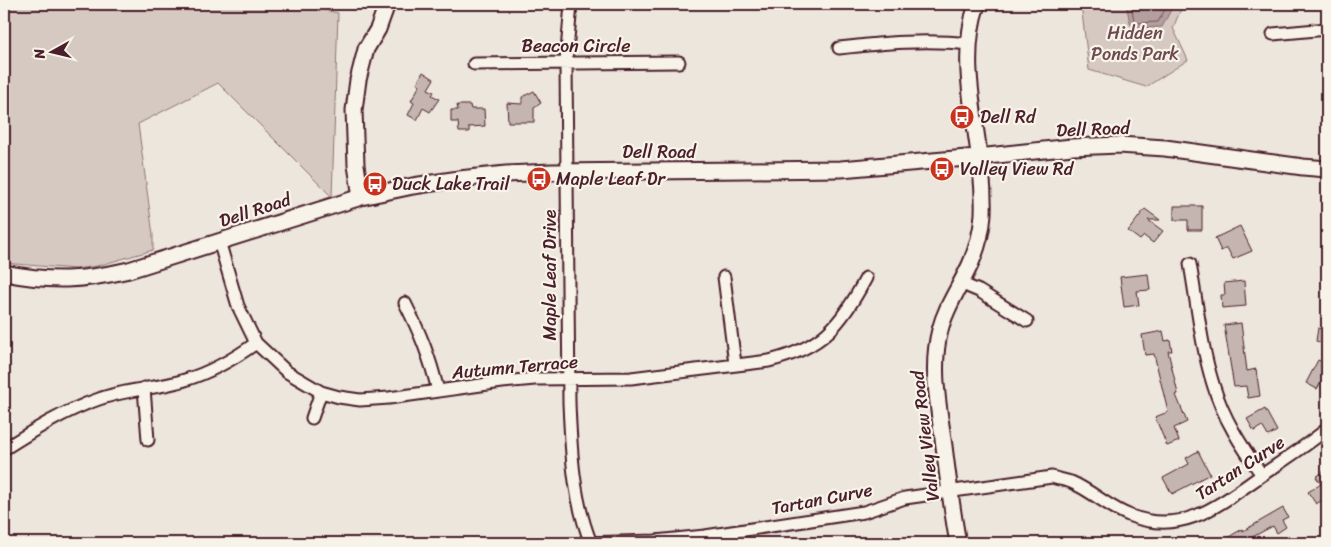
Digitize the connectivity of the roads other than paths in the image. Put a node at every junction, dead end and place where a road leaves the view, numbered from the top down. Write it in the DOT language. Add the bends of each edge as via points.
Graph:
graph roads {
  1 [pos="387,4"];
  2 [pos="570,4"];
  3 [pos="977,4"];
  4 [pos="1327,29"];
  5 [pos="1273,34"];
  6 [pos="969,44"];
  7 [pos="839,48"];
  8 [pos="679,62"];
  9 [pos="474,64"];
  10 [pos="566,64"];
  11 [pos="978,157"];
  12 [pos="1327,169"];
  13 [pos="566,172"];
  14 [pos="361,197"];
  15 [pos="219,241"];
  16 [pos="1190,264"];
  17 [pos="4,273"];
  18 [pos="724,277"];
  19 [pos="866,278"];
  20 [pos="960,284"];
  21 [pos="405,303"];
  22 [pos="1027,321"];
  23 [pos="256,343"];
  24 [pos="735,364"];
  25 [pos="568,378"];
  26 [pos="144,388"];
  27 [pos="438,391"];
  28 [pos="321,392"];
  29 [pos="312,418"];
  30 [pos="1327,429"];
  31 [pos="148,440"];
  32 [pos="4,450"];
  33 [pos="1262,475"];
  34 [pos="950,492"];
  35 [pos="582,543"];
  36 [pos="591,543"];
  37 [pos="958,543"];
  1 -- 14 [label="street" via="366,49 358,80 354,110"];
  2 -- 10 [label="street, Maple Leaf Drive"];
  3 -- 6 [label="street, Valley View Road"];
  4 -- 5 [label="street"];
  6 -- 7 [label="street" via="894,41"];
  6 -- 11 [label="street, Valley View Road"];
  8 -- 10 [label="street, Beacon Circle"];
  9 -- 10 [label="street, Beacon Circle"];
  10 -- 13 [label="street, Maple Leaf Drive"];
  11 -- 12 [label="street, Dell Road" via="1119,145"];
  11 -- 13 [label="street, Dell Road" via="841,169"];
  11 -- 20 [label="street, Valley View Road" via="980,231"];
  13 -- 14 [label="street, Dell Road" via="506,174 413,186"];
  13 -- 25 [label="street, Maple Leaf Drive"];
  14 -- 15 [label="street, Dell Road"];
  15 -- 17 [label="street, Dell Road" via="102,277 72,280"];
  15 -- 23 [label="street, Autumn Terrace" via="238,306"];
  16 -- 33 [label="street" via="1213,384 1240,445"];
  18 -- 24 [label="street"];
  19 -- 24 [label="street, Autumn Terrace" via="844,316 810,346 790,356"];
  20 -- 22 [label="street" via="979,291"];
  20 -- 34 [label="street, Valley View Road" via="948,306 936,353 937,396"];
  21 -- 27 [label="street" via="432,362"];
  23 -- 26 [label="street" via="211,371 184,381"];
  23 -- 28 [label="street, Autumn Terrace" via="287,372"];
  24 -- 25 [label="street, Autumn Terrace" via="631,378"];
  25 -- 27 [label="street, Autumn Terrace" via="502,382"];
  25 -- 36 [label="street, Maple Leaf Drive" via="576,486"];
  26 -- 31 [label="street"];
  26 -- 32 [label="street" via="69,411"];
  27 -- 28 [label="street, Autumn Terrace" via="360,400"];
  28 -- 29 [label="street"];
  30 -- 33 [label="street, Tartan Curve"];
  33 -- 34 [label="street, Tartan Curve" via="1216,507 1196,517 1174,522 1152,522 1131,516 1070,482 1052,477"];
  34 -- 36 [label="street, Tartan Curve" via="905,498 844,516 705,536"];
  34 -- 37 [label="street, Valley View Road"];
  35 -- 36 [label="street, Tartan Curve"];
}
